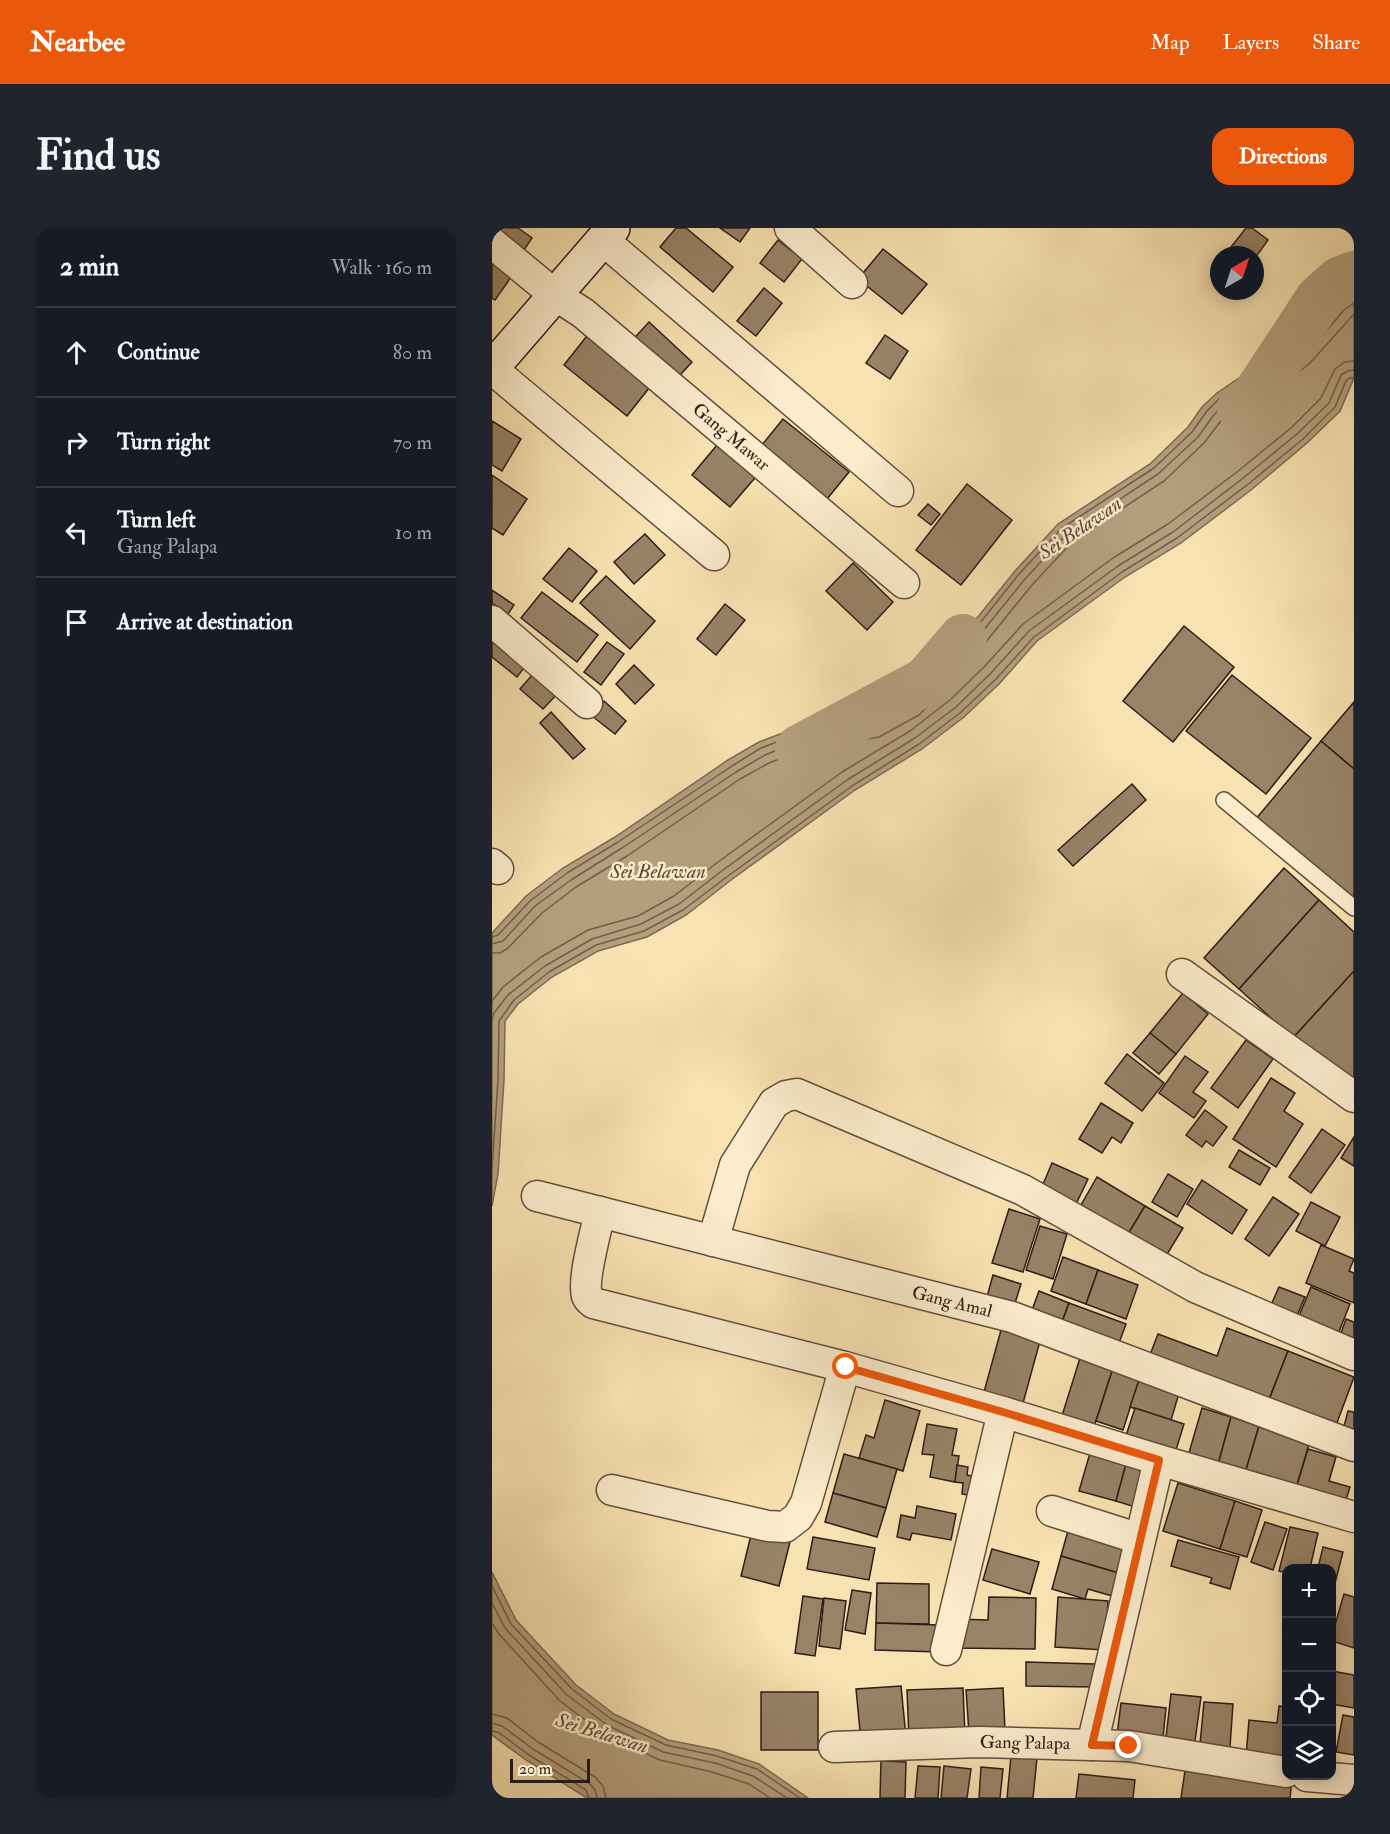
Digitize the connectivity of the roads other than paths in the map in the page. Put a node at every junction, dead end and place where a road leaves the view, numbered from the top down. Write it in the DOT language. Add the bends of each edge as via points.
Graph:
graph roads {
  1 [pos="790,228"];
  2 [pos="608,234"];
  3 [pos="492,243"];
  4 [pos="852,283"];
  5 [pos="555,296"];
  6 [pos="492,368"];
  7 [pos="898,491"];
  8 [pos="714,555"];
  9 [pos="904,583"];
  10 [pos="492,621"];
  11 [pos="586,703"];
  12 [pos="1224,800"];
  13 [pos="1354,908"];
  14 [pos="1182,974"];
  15 [pos="1354,1097"];
  16 [pos="537,1196"];
  17 [pos="600,1212"];
  18 [pos="713,1241"];
  19 [pos="1354,1355"];
  20 [pos="846,1367"];
  21 [pos="1003,1412"];
  22 [pos="1354,1446"];
  23 [pos="1159,1460"];
  24 [pos="612,1490"];
  25 [pos="1052,1511"];
  26 [pos="1354,1517"];
  27 [pos="1140,1539"];
  28 [pos="946,1650"];
  29 [pos="1092,1745"];
  30 [pos="834,1748"];
  31 [pos="1282,1771"];
  32 [pos="1336,1778"];
  33 [pos="1309,1780"];
  34 [pos="1354,1780"];
  35 [pos="1309,1798"];
  1 -- 4 [label="street"];
  2 -- 5 [label="street"];
  2 -- 7 [label="street"];
  3 -- 5 [label="street, Gang Mawar"];
  5 -- 6 [label="street"];
  5 -- 9 [label="street, Gang Mawar" via="583,313"];
  6 -- 8 [label="street"];
  10 -- 11 [label="street"];
  12 -- 13 [label="lane"];
  14 -- 15 [label="street"];
  16 -- 17 [label="street, Gang Amal"];
  17 -- 18 [label="street, Gang Amal"];
  17 -- 20 [label="street" via="587,1277 587,1295 593,1303"];
  18 -- 19 [label="street" via="735,1165 774,1102 797,1094 1023,1190 1195,1287"];
  18 -- 22 [label="street, Gang Amal" via="1012,1317"];
  20 -- 21 [label="street"];
  20 -- 24 [label="street" via="806,1503 798,1517 785,1527"];
  21 -- 23 [label="street"];
  21 -- 28 [label="street"];
  23 -- 26 [label="street"];
  23 -- 27 [label="street"];
  25 -- 27 [label="street"];
  27 -- 29 [label="street"];
  29 -- 30 [label="street, Gang Palapa" via="979,1742"];
  29 -- 31 [label="street, Gang Palapa" via="1129,1746"];
  32 -- 34 [label="street"];
  33 -- 35 [label="street"];
}
